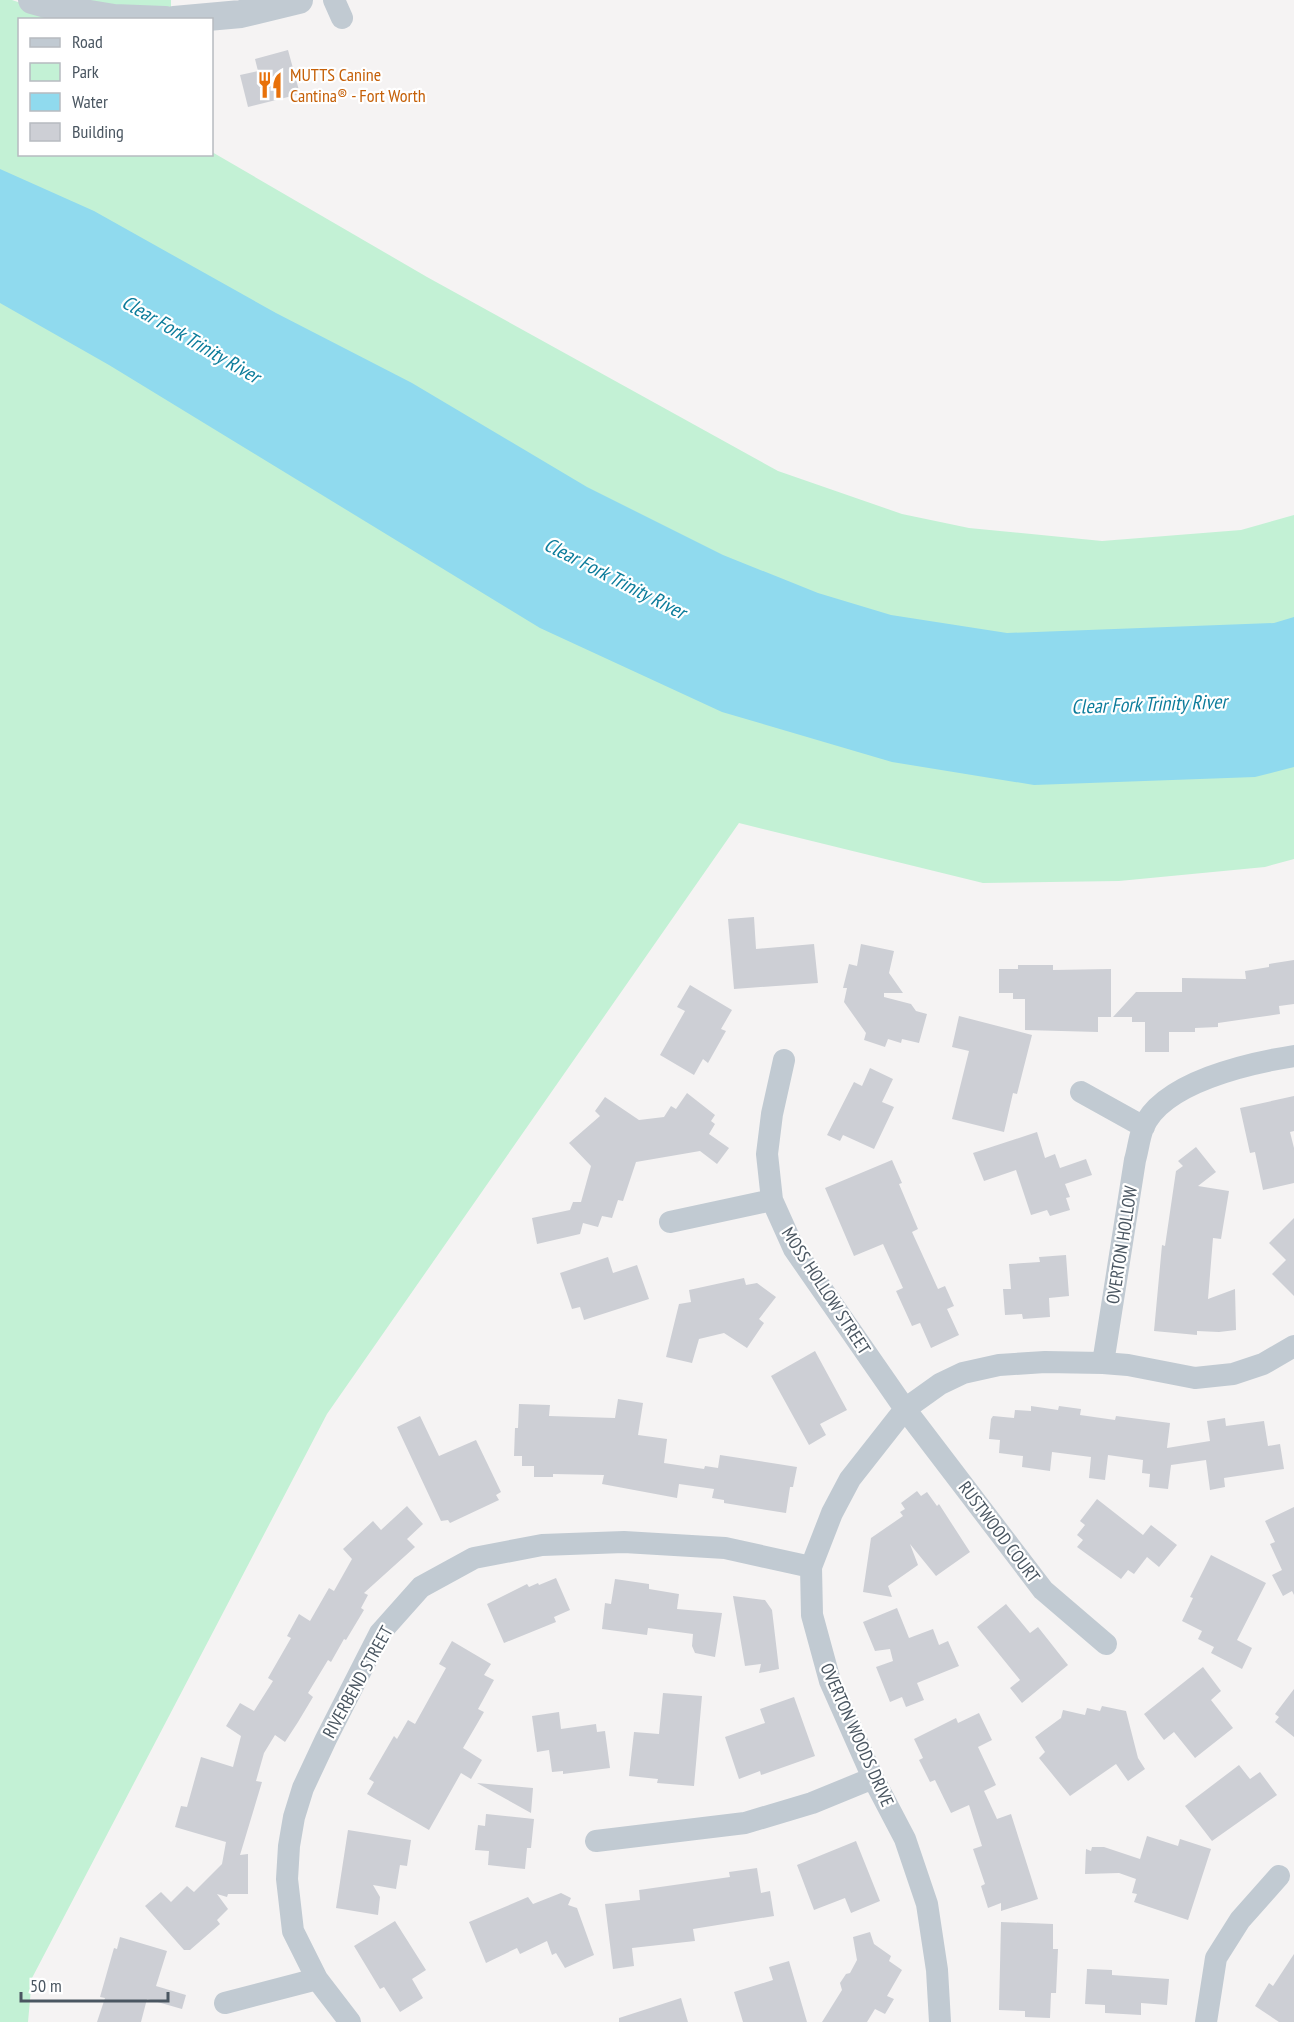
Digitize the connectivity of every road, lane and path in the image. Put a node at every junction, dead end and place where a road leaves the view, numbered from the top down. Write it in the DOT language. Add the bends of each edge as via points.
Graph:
graph roads {
  1 [pos="32,0"];
  2 [pos="298,0"];
  3 [pos="114,18"];
  4 [pos="197,18"];
  5 [pos="1294,1056"];
  6 [pos="784,1060"];
  7 [pos="1081,1092"];
  8 [pos="1144,1127"];
  9 [pos="772,1200"];
  10 [pos="670,1222"];
  11 [pos="1294,1347"];
  12 [pos="1103,1363"];
  13 [pos="905,1408"];
  14 [pos="811,1567"];
  15 [pos="1106,1644"];
  16 [pos="873,1778"];
  17 [pos="596,1841"];
  18 [pos="1279,1876"];
  19 [pos="317,1979"];
  20 [pos="225,2003"];
  21 [pos="350,2022"];
  22 [pos="940,2022"];
  23 [pos="1206,2022"];
  1 -- 3 [label="street"];
  2 -- 4 [label="street" via="242,14"];
  5 -- 8 [label="street, OVERTON HOLLOW" via="1254,1062 1180,1089"];
  6 -- 9 [label="street, MOSS HOLLOW STREET" via="767,1154"];
  7 -- 8 [label="street"];
  8 -- 12 [label="street, OVERTON HOLLOW" via="1135,1160"];
  9 -- 10 [label="street"];
  9 -- 13 [label="street, MOSS HOLLOW STREET" via="794,1249"];
  11 -- 12 [label="street, OVERTON WOODS DRIVE" via="1233,1374 1195,1378"];
  12 -- 13 [label="street, OVERTON WOODS DRIVE" via="999,1365 963,1373"];
  13 -- 14 [label="street, OVERTON WOODS DRIVE" via="850,1479"];
  13 -- 15 [label="street, RUSTWOOD COURT" via="1043,1590"];
  14 -- 16 [label="street, OVERTON WOODS DRIVE" via="812,1615 830,1681"];
  14 -- 19 [label="street, RIVERBEND STREET" via="725,1548 624,1542 542,1545 474,1558 421,1587 380,1633 321,1749 294,1817 287,1879 293,1931"];
  16 -- 17 [label="street" via="812,1803 745,1823"];
  16 -- 22 [label="street, OVERTON WOODS DRIVE" via="905,1839 927,1904"];
  18 -- 23 [label="street" via="1239,1920 1216,1958"];
  19 -- 20 [label="street"];
  19 -- 21 [label="street, RIVERBEND STREET"];
}
